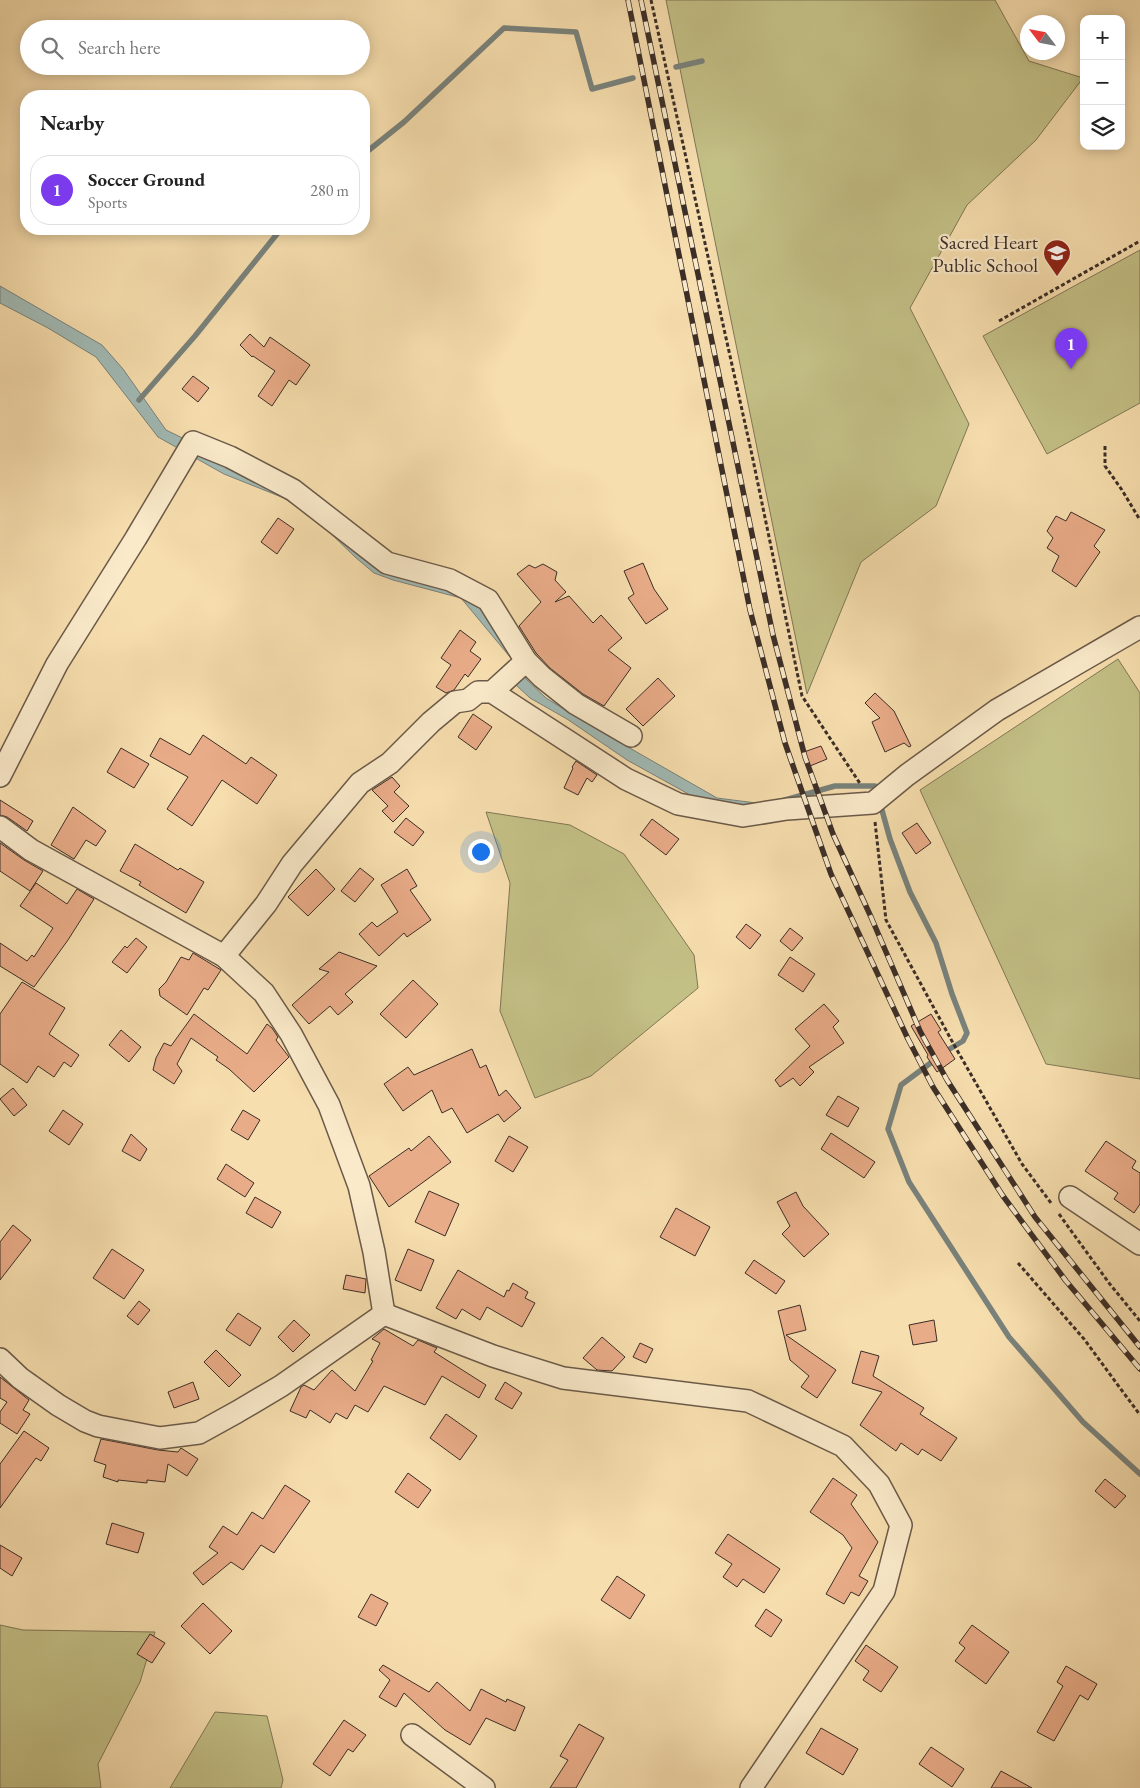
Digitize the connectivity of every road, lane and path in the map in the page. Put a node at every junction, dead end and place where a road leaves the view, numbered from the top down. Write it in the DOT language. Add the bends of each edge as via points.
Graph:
graph roads {
  1 [pos="652,0"];
  2 [pos="1140,241"];
  3 [pos="999,321"];
  4 [pos="1105,446"];
  5 [pos="1140,520"];
  6 [pos="1140,627"];
  7 [pos="526,661"];
  8 [pos="492,692"];
  9 [pos="631,736"];
  10 [pos="0,776"];
  11 [pos="873,803"];
  12 [pos="0,827"];
  13 [pos="224,956"];
  14 [pos="1060,1206"];
  15 [pos="1140,1244"];
  16 [pos="1018,1263"];
  17 [pos="384,1314"];
  18 [pos="1140,1321"];
  19 [pos="0,1359"];
  20 [pos="1140,1415"];
  21 [pos="412,1735"];
  22 [pos="484,1788"];
  23 [pos="751,1788"];
  1 -- 11 [label="path" via="802,696"];
  2 -- 3 [label="path"];
  4 -- 5 [label="path" via="1104,466"];
  6 -- 11 [label="street" via="997,710"];
  7 -- 8 [label="street"];
  7 -- 9 [label="street" via="576,704"];
  7 -- 10 [label="street" via="488,600 450,580 387,562 293,490 230,457 192,442 57,664"];
  8 -- 11 [label="street" via="626,778 678,804 743,816"];
  8 -- 13 [label="street" via="478,692 468,700 455,702 390,763 360,783 292,864 266,904"];
  11 -- 14 [label="path" via="886,920 1022,1164"];
  12 -- 13 [label="street" via="31,850"];
  13 -- 17 [label="street" via="264,993 291,1034 329,1104 359,1186"];
  14 -- 15 [label="street"];
  14 -- 18 [label="path" via="1109,1283"];
  16 -- 20 [label="path" via="1084,1339"];
  17 -- 19 [label="street" via="281,1386 230,1416 199,1433 160,1438 85,1421 20,1378"];
  17 -- 23 [label="street" via="493,1356 563,1378 748,1401 843,1446 880,1484 901,1525 884,1591"];
  21 -- 22 [label="street"];
}
